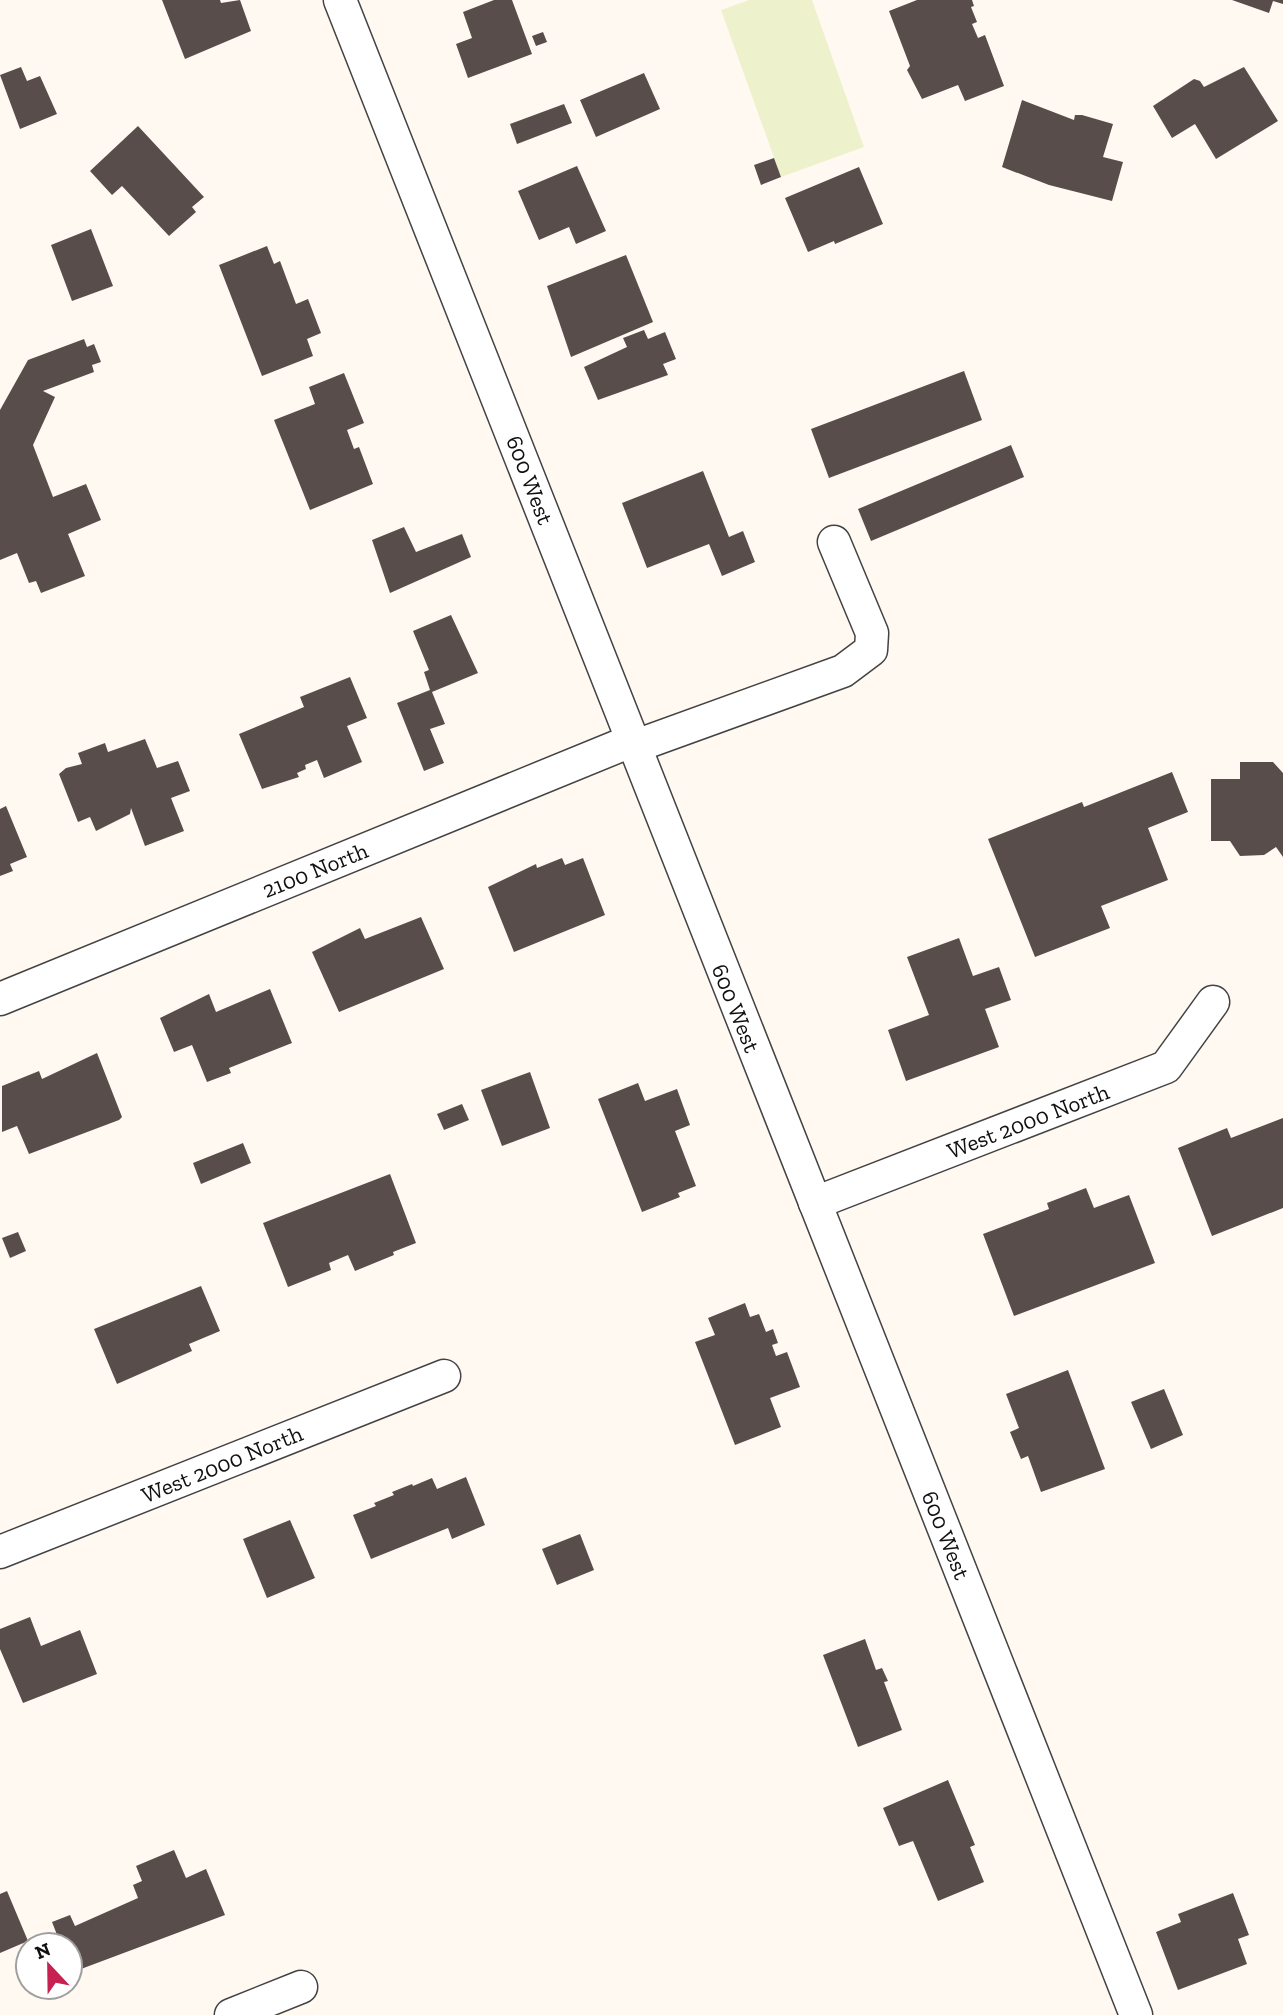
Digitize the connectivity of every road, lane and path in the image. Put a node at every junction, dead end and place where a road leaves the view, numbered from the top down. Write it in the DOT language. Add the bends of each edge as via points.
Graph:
graph roads {
  1 [pos="340,0"];
  2 [pos="834,542"];
  3 [pos="632,744"];
  4 [pos="0,999"];
  5 [pos="1213,1002"];
  6 [pos="815,1203"];
  7 [pos="444,1376"];
  8 [pos="0,1552"];
  9 [pos="301,1987"];
  10 [pos="231,2015"];
  11 [pos="1136,2015"];
  1 -- 3 [label="street, 600 West"];
  2 -- 3 [label="street, 2100 North" via="872,634 871,649 843,671"];
  3 -- 4 [label="street, 2100 North"];
  3 -- 6 [label="street, 600 West"];
  5 -- 6 [label="street, West 2000 North" via="1166,1067"];
  6 -- 11 [label="street, 600 West"];
  7 -- 8 [label="street, West 2000 North"];
  9 -- 10 [label="street"];
}
